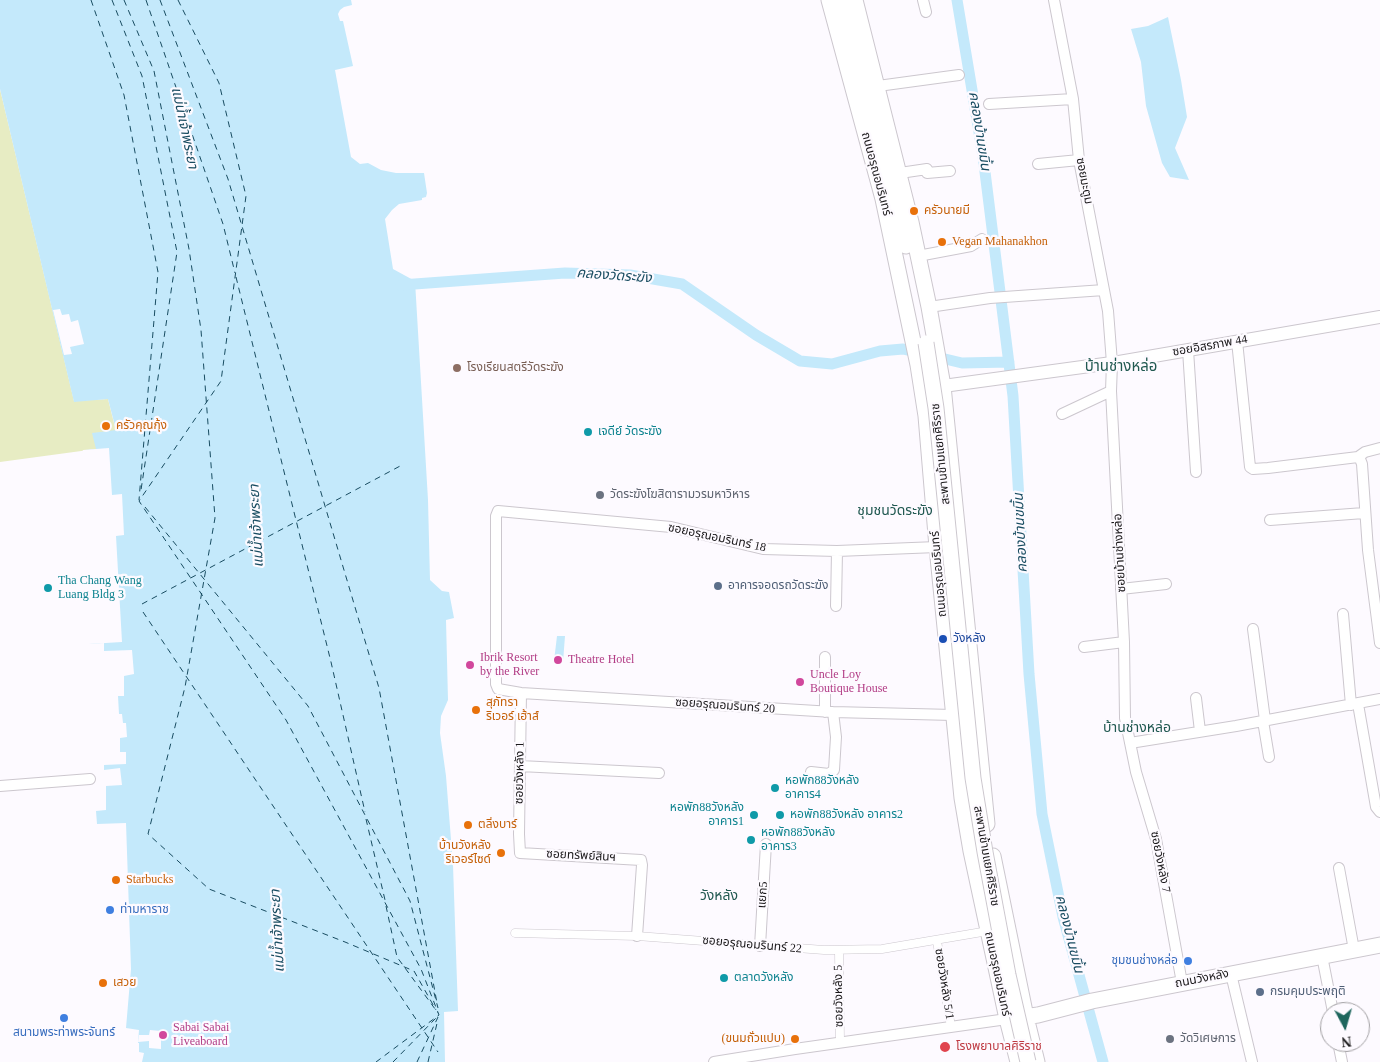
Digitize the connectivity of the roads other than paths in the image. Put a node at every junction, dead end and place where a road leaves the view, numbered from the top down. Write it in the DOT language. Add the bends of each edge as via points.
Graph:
graph roads {
  1 [pos="830,0"];
  2 [pos="843,0"];
  3 [pos="856,0"];
  4 [pos="923,0"];
  5 [pos="1054,0"];
  6 [pos="926,12"];
  7 [pos="959,75"];
  8 [pos="878,86"];
  9 [pos="1073,99"];
  10 [pos="990,104"];
  11 [pos="1079,160"];
  12 [pos="1038,164"];
  13 [pos="950,171"];
  14 [pos="900,173"];
  15 [pos="982,239"];
  16 [pos="918,256"];
  17 [pos="1104,290"];
  18 [pos="929,307"];
  19 [pos="1380,317"];
  20 [pos="1237,341"];
  21 [pos="1188,350"];
  22 [pos="1112,363"];
  23 [pos="943,386"];
  24 [pos="921,388"];
  25 [pos="1111,391"];
  26 [pos="1062,414"];
  27 [pos="1380,448"];
  28 [pos="1358,457"];
  29 [pos="1196,472"];
  30 [pos="1364,513"];
  31 [pos="1270,520"];
  32 [pos="959,546"];
  33 [pos="937,547"];
  34 [pos="836,551"];
  35 [pos="1166,584"];
  36 [pos="1121,589"];
  37 [pos="836,606"];
  38 [pos="1343,614"];
  39 [pos="1253,629"];
  40 [pos="1124,642"];
  41 [pos="1380,643"];
  42 [pos="1084,646"];
  43 [pos="825,657"];
  44 [pos="498,689"];
  45 [pos="521,694"];
  46 [pos="1196,698"];
  47 [pos="1380,699"];
  48 [pos="1355,704"];
  49 [pos="829,712"];
  50 [pos="953,715"];
  51 [pos="1264,721"];
  52 [pos="1200,731"];
  53 [pos="1130,743"];
  54 [pos="1269,757"];
  55 [pos="520,766"];
  56 [pos="811,772"];
  57 [pos="659,773"];
  58 [pos="90,779"];
  59 [pos="0,786"];
  60 [pos="1380,812"];
  61 [pos="766,844"];
  62 [pos="520,853"];
  63 [pos="1339,868"];
  64 [pos="988,931"];
  65 [pos="515,933"];
  66 [pos="637,936"];
  67 [pos="938,941"];
  68 [pos="1380,945"];
  69 [pos="760,946"];
  70 [pos="839,950"];
  71 [pos="1354,950"];
  72 [pos="1322,956"];
  73 [pos="1231,974"];
  74 [pos="1182,983"];
  75 [pos="1331,1002"];
  76 [pos="1026,1017"];
  77 [pos="1006,1019"];
  78 [pos="951,1027"];
  79 [pos="840,1043"];
  80 [pos="714,1062"];
  81 [pos="1018,1062"];
  82 [pos="1028,1062"];
  83 [pos="1037,1062"];
  84 [pos="1252,1062"];
  1 -- 24 [label="main road, ถนนอรุณอมรินทร์" via="883,199"];
  2 -- 82 [label="main road, สะพานข้ามแยกศิริราช, bridge" via="894,194 929,358 973,778 984,852"];
  3 -- 8 [label="main road, ถนนอรุณอมรินทร์"];
  4 -- 6 [label="street"];
  5 -- 9 [label="street, ซอยมะตูม"];
  7 -- 8 [label="street"];
  8 -- 14 [label="main road, ถนนอรุณอมรินทร์"];
  9 -- 10 [label="street"];
  9 -- 11 [label="street, ซอยมะตูม"];
  11 -- 12 [label="street"];
  11 -- 17 [label="street, ซอยมะตูม"];
  13 -- 14 [label="street" via="927,173 927,169"];
  14 -- 16 [label="main road, ถนนอรุณอมรินทร์"];
  15 -- 16 [label="street" via="971,246"];
  16 -- 18 [label="main road, ถนนอรุณอมรินทร์"];
  17 -- 18 [label="street" via="990,298"];
  17 -- 22 [label="street, ซอยมะตูม"];
  18 -- 23 [label="main road, ถนนอรุณอมรินทร์"];
  19 -- 20 [label="street, ซอยอิสรภาพ 44"];
  20 -- 21 [label="street, ซอยอิสรภาพ 44"];
  20 -- 28 [label="street" via="1250,467 1268,468"];
  21 -- 22 [label="street, ซอยอิสรภาพ 44"];
  21 -- 29 [label="street"];
  22 -- 23 [label="street, ซอยอิสรภาพ 44"];
  22 -- 25 [label="street, ซอยบ้านช่างหล่อ"];
  23 -- 24 [label="street, ซอยอิสรภาพ 44"];
  23 -- 32 [label="main road, ถนนอรุณอมรินทร์"];
  24 -- 33 [label="main road, ถนนอรุณอมรินทร์"];
  25 -- 26 [label="street"];
  25 -- 36 [label="street, ซอยบ้านช่างหล่อ"];
  27 -- 28 [label="street"];
  28 -- 30 [label="street" via="1362,464"];
  30 -- 31 [label="street"];
  30 -- 41 [label="street"];
  32 -- 33 [label="main road"];
  32 -- 76 [label="main road, ถนนอรุณอมรินทร์" via="988,831"];
  33 -- 34 [label="street, ซอยอรุณอมรินทร์ 18"];
  33 -- 50 [label="main road, ถนนอรุณอมรินทร์"];
  34 -- 37 [label="street"];
  34 -- 44 [label="street, ซอยอรุณอมรินทร์ 18" via="763,549 671,527 498,511"];
  35 -- 36 [label="street"];
  36 -- 40 [label="street, ซอยบ้านช่างหล่อ"];
  38 -- 48 [label="street"];
  39 -- 51 [label="street"];
  40 -- 42 [label="street"];
  40 -- 53 [label="street, ซอยบ้านช่างหล่อ" via="1125,718"];
  43 -- 49 [label="street"];
  44 -- 45 [label="street, ซอยอรุณอมรินทร์ 20"];
  45 -- 49 [label="street, ซอยอรุณอมรินทร์ 20"];
  45 -- 55 [label="street, ซอยวังหลัง 1"];
  46 -- 52 [label="street"];
  47 -- 48 [label="street"];
  48 -- 51 [label="street"];
  48 -- 60 [label="street" via="1376,807"];
  49 -- 50 [label="street, ซอยอรุณอมรินทร์ 20"];
  49 -- 56 [label="street" via="836,738 834,770 829,774"];
  50 -- 64 [label="main road, ถนนอรุณอมรินทร์" via="966,823"];
  51 -- 52 [label="street"];
  51 -- 54 [label="street"];
  52 -- 53 [label="street"];
  53 -- 74 [label="street, ซอยวังหลัง 7" via="1156,839"];
  55 -- 57 [label="street"];
  55 -- 62 [label="street, ซอยวังหลัง 1"];
  58 -- 59 [label="street"];
  61 -- 69 [label="street, แยก5"];
  62 -- 66 [label="street, ซอยทรัพย์สินฯ" via="641,860"];
  63 -- 71 [label="street"];
  64 -- 67 [label="street, ซอยอรุณอมรินทร์ 22"];
  64 -- 77 [label="main road, ถนนอรุณอมรินทร์"];
  65 -- 66 [label="street, ซอยอรุณอมรินทร์ 22"];
  66 -- 69 [label="street, ซอยอรุณอมรินทร์ 22"];
  67 -- 70 [label="street, ซอยอรุณอมรินทร์ 22" via="882,949"];
  67 -- 78 [label="street, ซอยวังหลัง 5/1"];
  68 -- 71 [label="main road, ถนนวังหลัง"];
  69 -- 70 [label="street, ซอยอรุณอมรินทร์ 22"];
  70 -- 79 [label="street, ซอยวังหลัง 5"];
  71 -- 72 [label="main road, ถนนวังหลัง"];
  72 -- 73 [label="main road, ถนนวังหลัง"];
  72 -- 75 [label="street"];
  73 -- 74 [label="main road, ถนนวังหลัง"];
  73 -- 84 [label="street"];
  74 -- 76 [label="main road, ถนนวังหลัง"];
  76 -- 77 [label="main road, ถนนวังหลัง"];
  76 -- 83 [label="main road, ถนนอรุณอมรินทร์"];
  77 -- 78 [label="street"];
  77 -- 81 [label="main road, ถนนอรุณอมรินทร์"];
  78 -- 79 [label="street"];
  79 -- 80 [label="street"];
}
